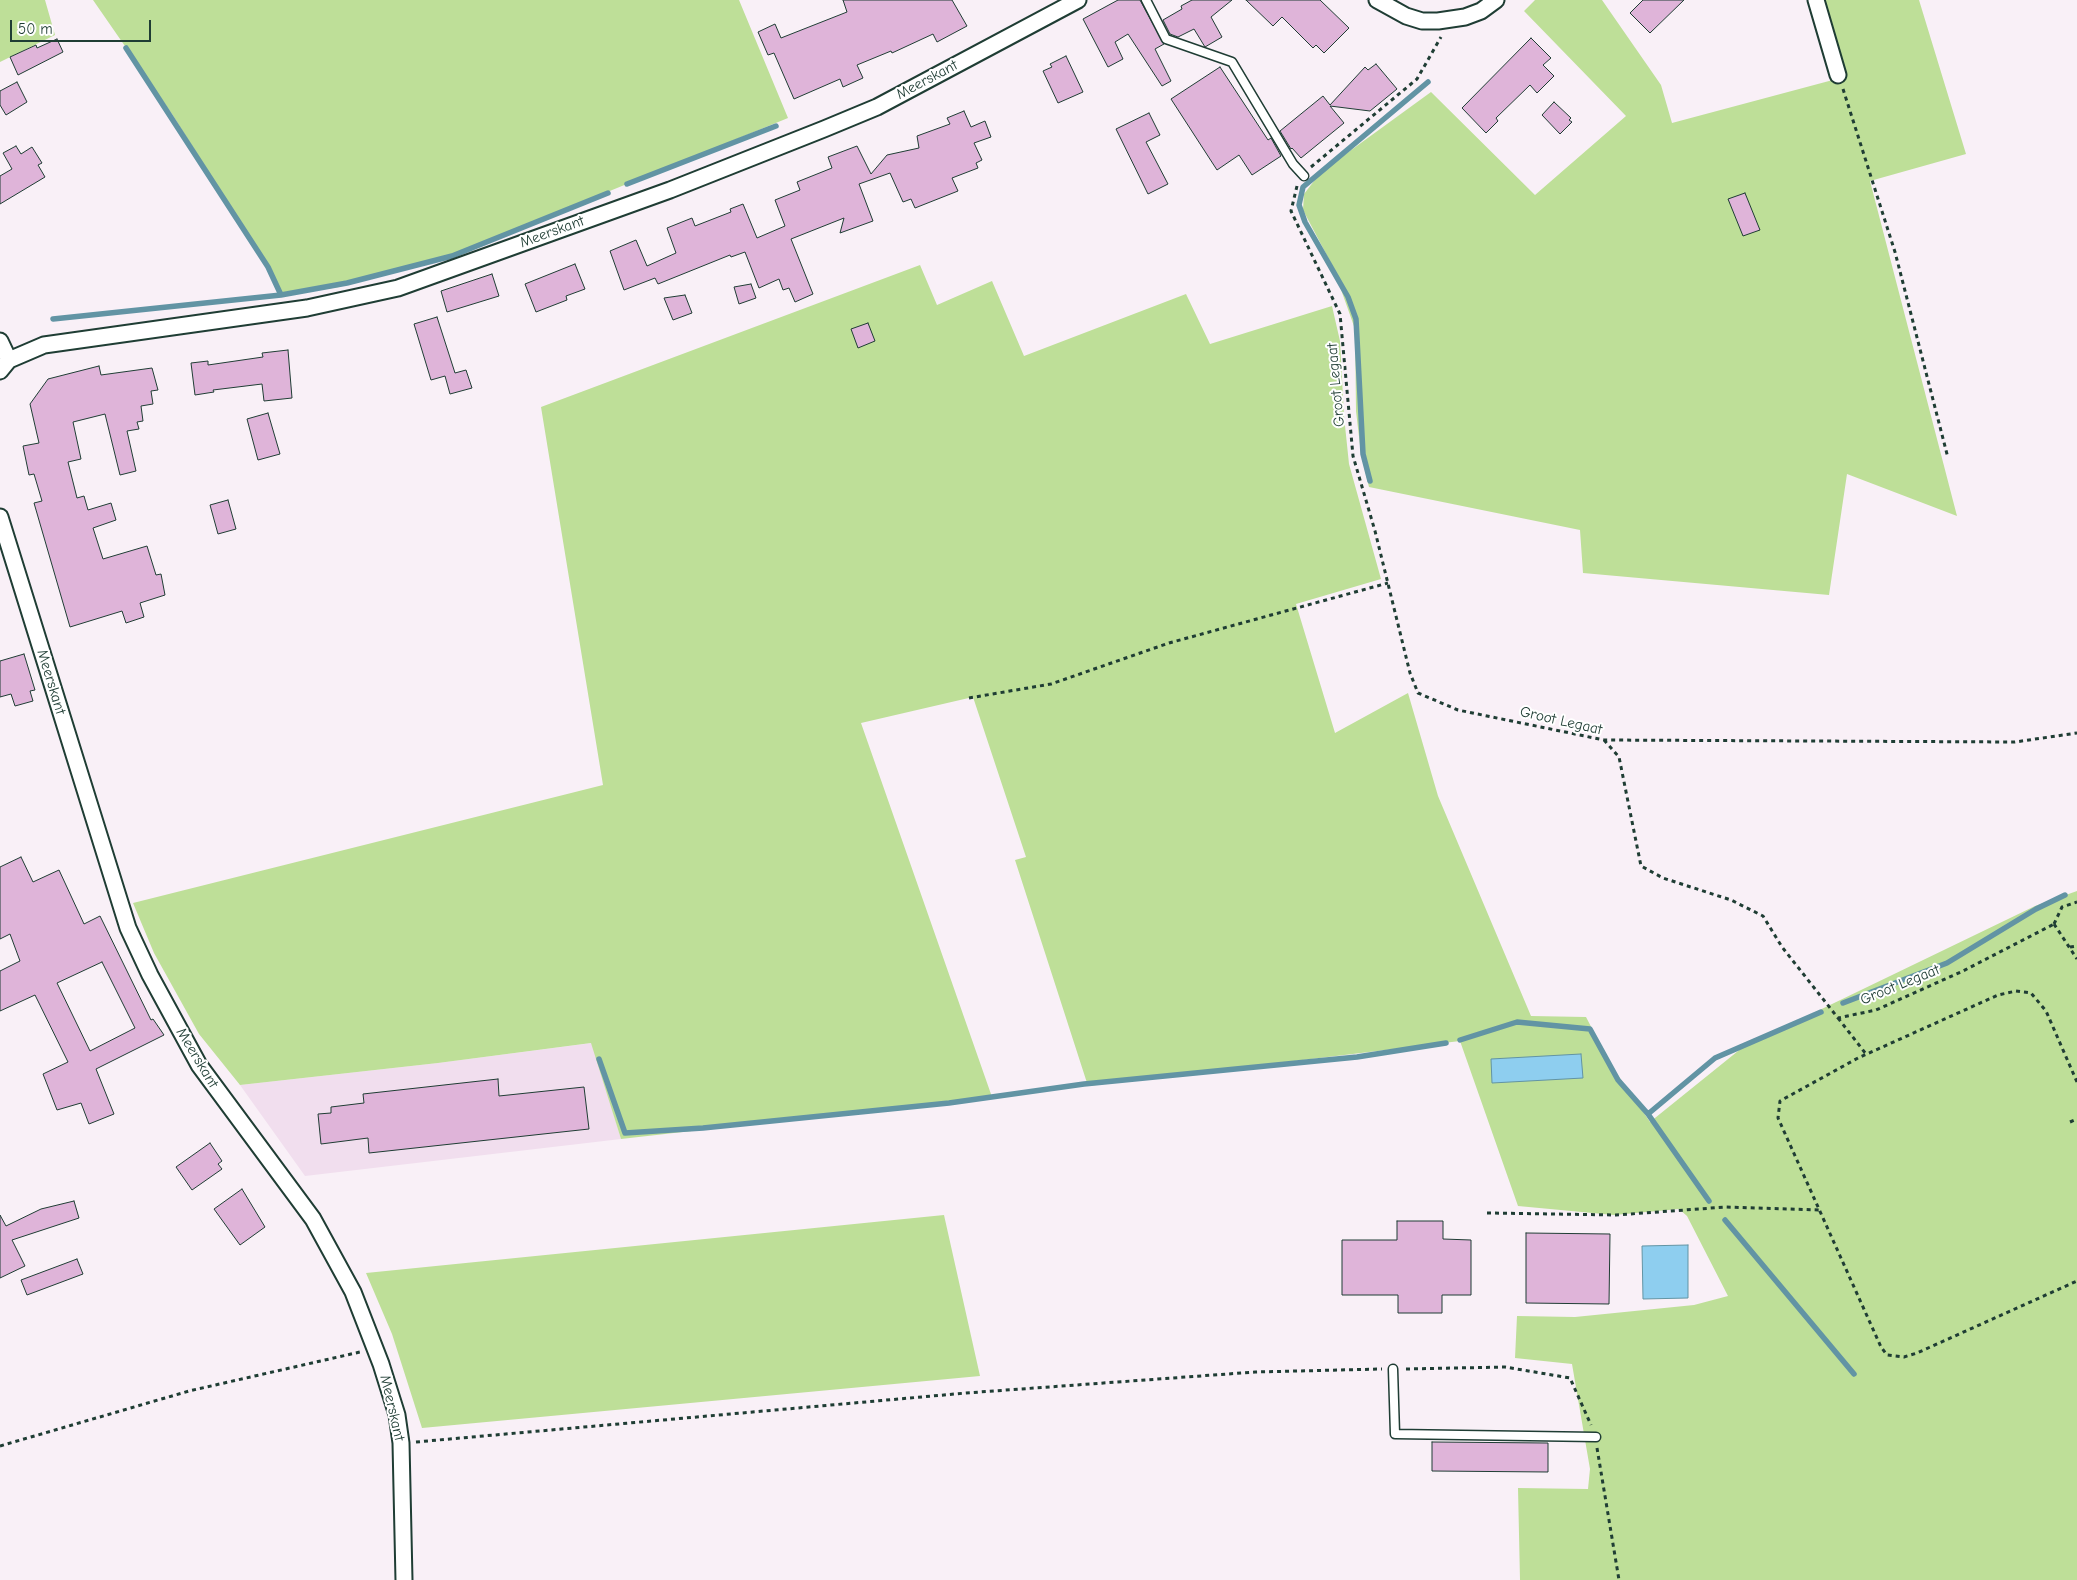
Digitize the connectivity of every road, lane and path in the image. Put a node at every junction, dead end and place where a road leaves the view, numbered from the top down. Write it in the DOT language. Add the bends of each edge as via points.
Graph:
graph roads {
  1 [pos="1078,0"];
  2 [pos="1146,0"];
  3 [pos="1377,0"];
  4 [pos="1496,0"];
  5 [pos="1816,0"];
  6 [pos="1452,20"];
  7 [pos="1838,75"];
  8 [pos="1304,176"];
  9 [pos="0,341"];
  10 [pos="4,365"];
  11 [pos="1948,458"];
  12 [pos="0,517"];
  13 [pos="1388,583"];
  14 [pos="969,698"];
  15 [pos="2077,733"];
  16 [pos="1604,740"];
  17 [pos="2077,902"];
  18 [pos="2054,924"];
  19 [pos="2077,946"];
  20 [pos="2070,947"];
  21 [pos="2077,959"];
  22 [pos="1838,1018"];
  23 [pos="1866,1054"];
  24 [pos="2077,1082"];
  25 [pos="2077,1119"];
  26 [pos="2070,1122"];
  27 [pos="1819,1210"];
  28 [pos="1487,1213"];
  29 [pos="2077,1281"];
  30 [pos="375,1348"];
  31 [pos="1393,1369"];
  32 [pos="1596,1436"];
  33 [pos="401,1443"];
  34 [pos="0,1446"];
  35 [pos="404,1580"];
  36 [pos="1619,1580"];
  1 -- 10 [label="street, Meerskant" via="850,118 670,190 398,288 308,308 44,345"];
  2 -- 8 [label="lane" via="1166,39 1232,62 1293,164"];
  3 -- 6 [label="street" via="1394,11 1422,21"];
  4 -- 6 [label="street" via="1481,11"];
  5 -- 7 [label="street"];
  6 -- 8 [label="path, Groot Legaat" via="1417,79 1316,161"];
  7 -- 11 [label="path" via="1895,252"];
  8 -- 13 [label="path, Groot Legaat" via="1295,189 1291,211 1340,314 1353,456"];
  9 -- 10 [label="street"];
  12 -- 30 [label="street, Meerskant" via="128,928 199,1065 313,1220 353,1292"];
  13 -- 14 [label="path" via="1169,643 1051,684"];
  13 -- 16 [label="path, Groot Legaat" via="1418,693 1458,710"];
  15 -- 16 [label="path" via="2015,742"];
  16 -- 22 [label="path, Groot Legaat" via="1620,757 1641,866 1663,878 1731,900 1763,916 1782,948"];
  17 -- 18 [label="path" via="2062,907"];
  18 -- 20 [label="path"];
  18 -- 22 [label="path, Groot Legaat" via="1876,1010"];
  19 -- 20 [label="path"];
  20 -- 21 [label="path"];
  22 -- 23 [label="path"];
  23 -- 24 [label="path" via="1998,995 2016,991 2031,993 2046,1011"];
  23 -- 27 [label="path" via="1780,1101 1778,1118"];
  25 -- 26 [label="path"];
  27 -- 28 [label="path" via="1726,1207 1616,1215"];
  27 -- 29 [label="path" via="1887,1355 1904,1358 1917,1354"];
  30 -- 33 [label="street, Meerskant" via="396,1415"];
  30 -- 34 [label="path" via="189,1391"];
  31 -- 32 [label="path" via="1505,1367 1570,1378"];
  31 -- 32 [label="lane" via="1395,1434"];
  31 -- 33 [label="path" via="1256,1372 1004,1390"];
  32 -- 36 [label="path"];
  33 -- 35 [label="street, Meerskant"];
}
